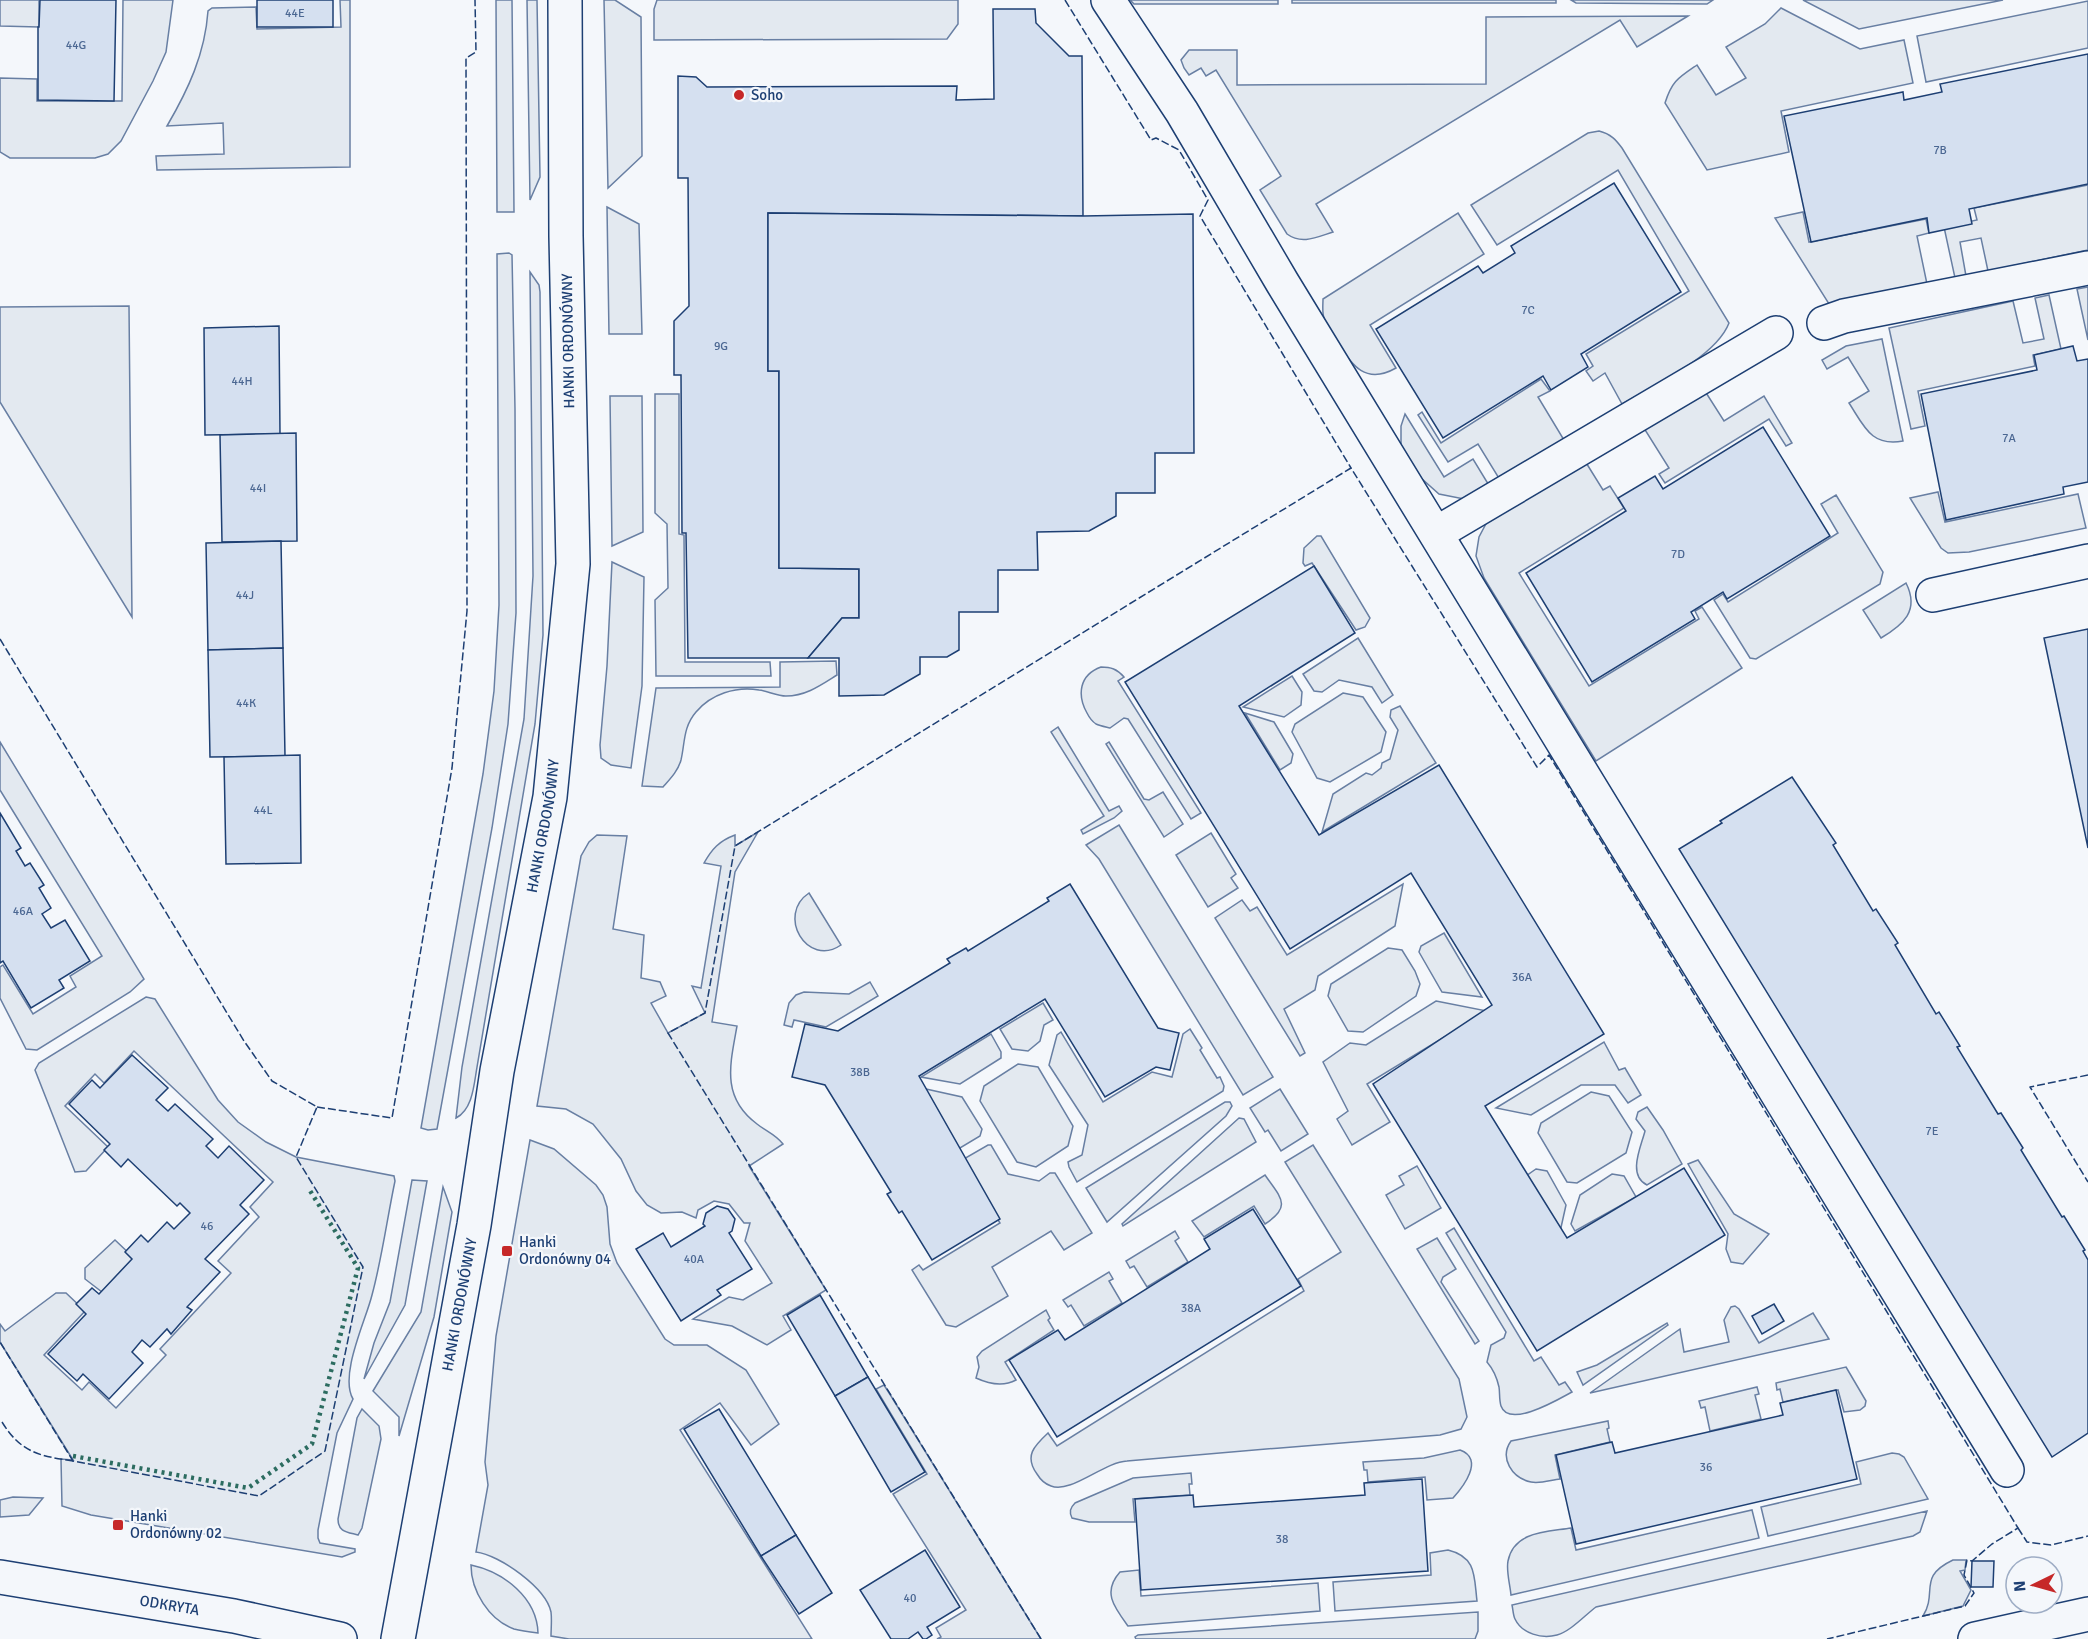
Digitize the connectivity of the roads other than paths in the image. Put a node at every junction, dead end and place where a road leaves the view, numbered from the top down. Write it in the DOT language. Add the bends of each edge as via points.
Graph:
graph roads {
  1 [pos="564,0"];
  2 [pos="1108,0"];
  3 [pos="2088,268"];
  4 [pos="1824,323"];
  5 [pos="1776,333"];
  6 [pos="1437,533"];
  7 [pos="2088,561"];
  8 [pos="1933,595"];
  9 [pos="2007,1470"];
  10 [pos="0,1577"];
  11 [pos="2088,1614"];
  12 [pos="340,1639"];
  13 [pos="398,1639"];
  14 [pos="1975,1639"];
  1 -- 13 [label="street, HANKI ORDONÓWNY" via="573,564 551,786"];
  2 -- 6 [label="street" via="1182,112"];
  3 -- 4 [label="street"];
  5 -- 6 [label="street"];
  6 -- 9 [label="street"];
  7 -- 8 [label="street"];
  10 -- 12 [label="street, ODKRYTA" via="234,1616"];
  11 -- 14 [label="street"];
}
